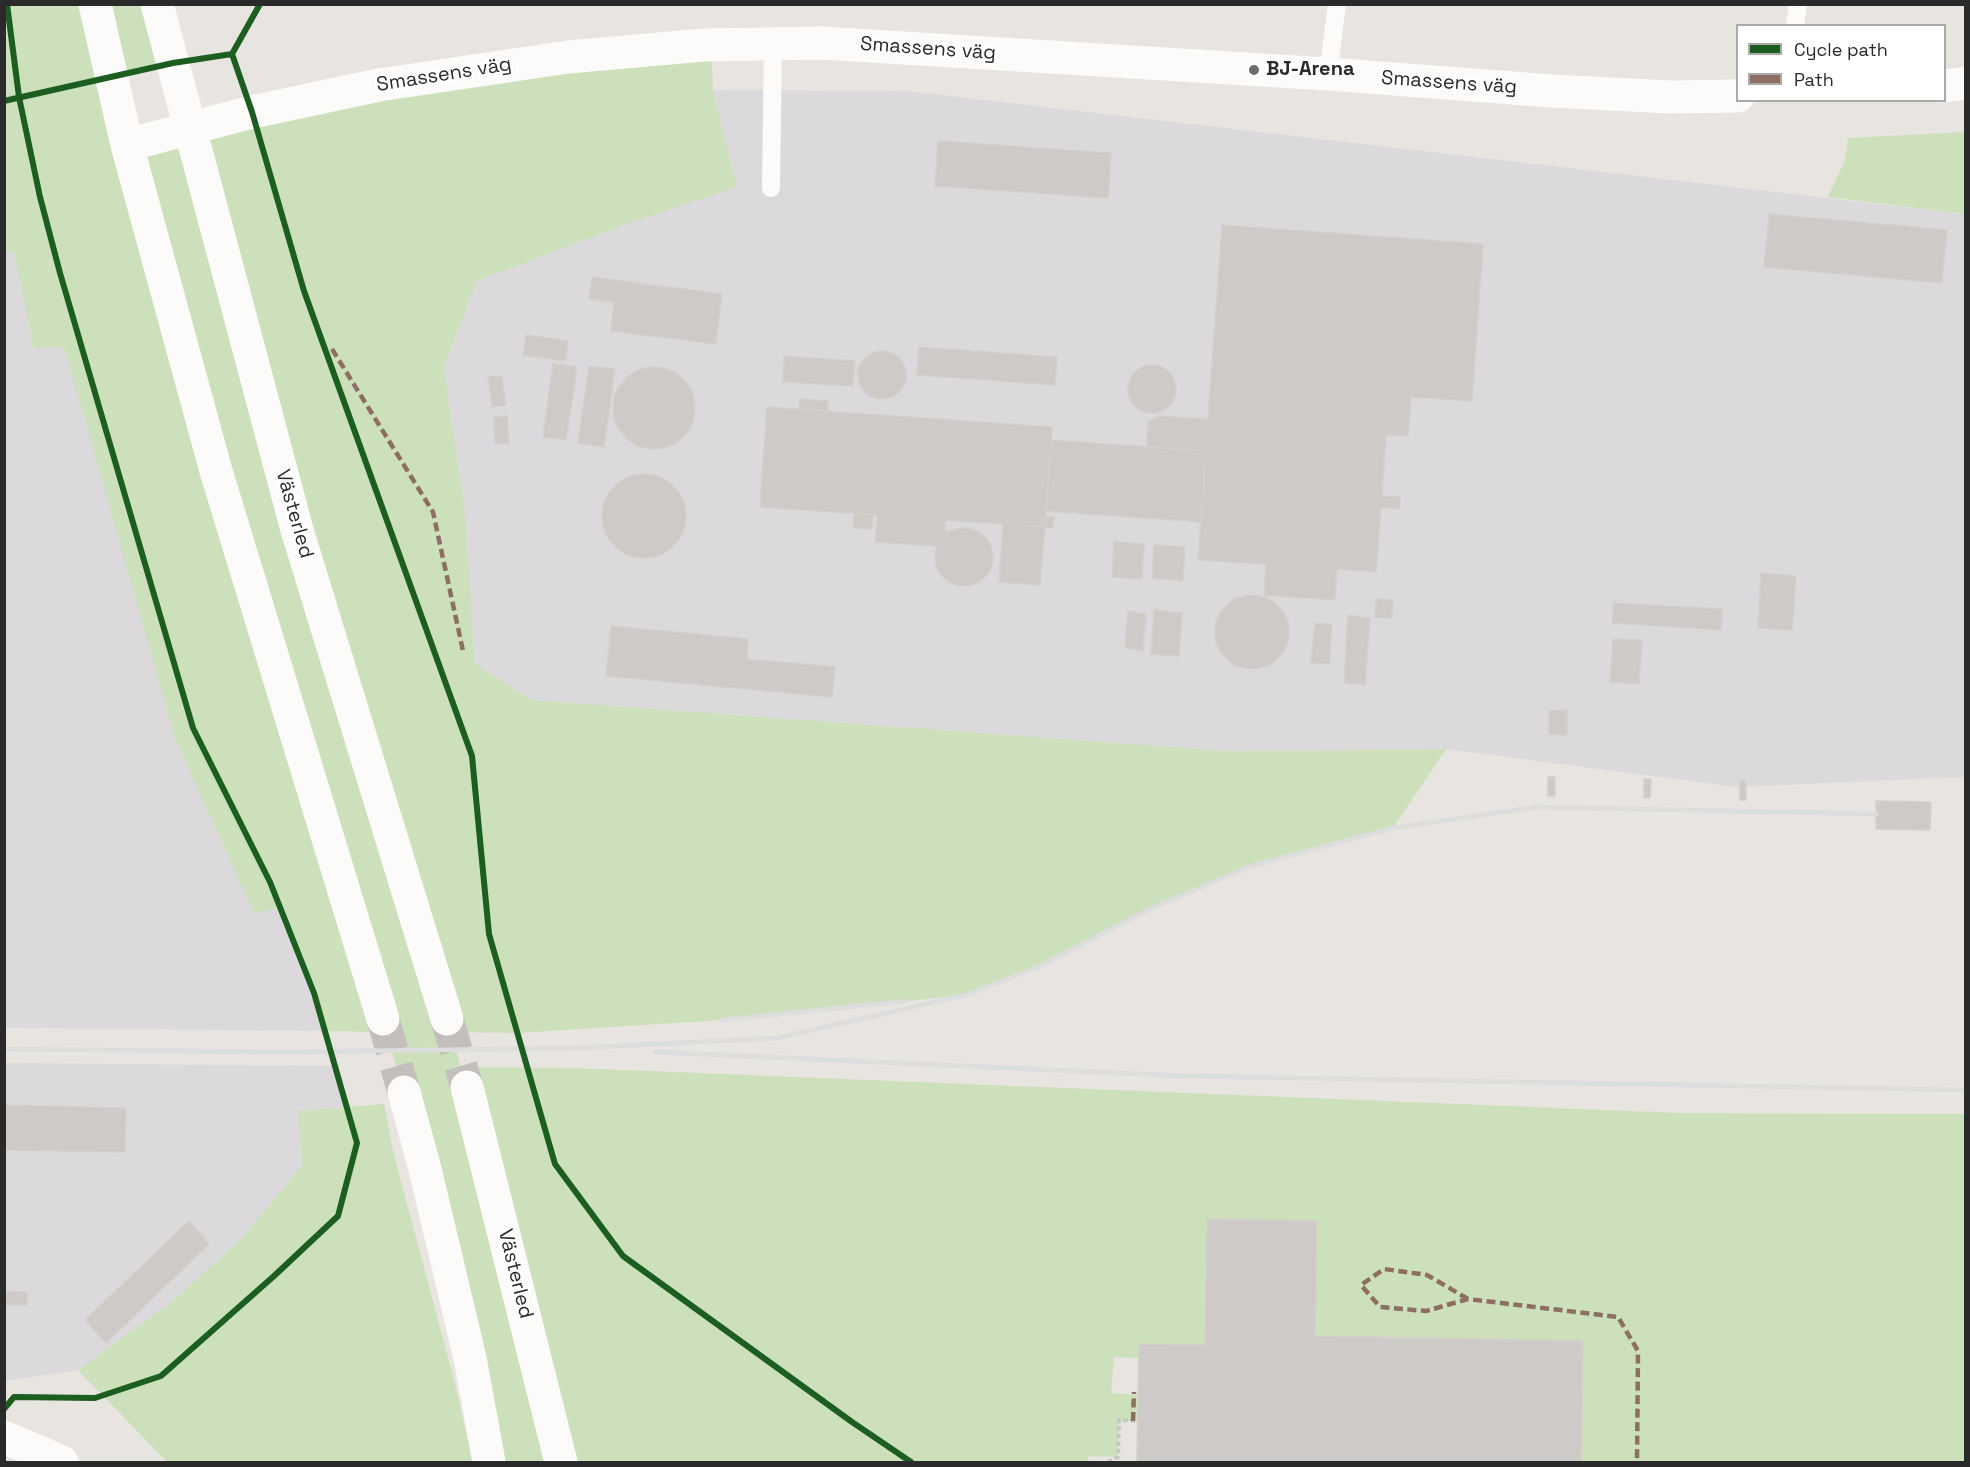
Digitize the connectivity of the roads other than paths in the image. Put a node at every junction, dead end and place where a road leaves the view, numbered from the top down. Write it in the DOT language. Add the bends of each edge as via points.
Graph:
graph roads {
  1 [pos="95,4"];
  2 [pos="158,4"];
  3 [pos="1337,4"];
  4 [pos="1798,4"];
  5 [pos="1795,24"];
  6 [pos="773,44"];
  7 [pos="1328,74"];
  8 [pos="1965,83"];
  9 [pos="1946,86"];
  10 [pos="1736,96"];
  11 [pos="190,128"];
  12 [pos="127,144"];
  13 [pos="771,188"];
  14 [pos="382,1019"];
  15 [pos="447,1019"];
  16 [pos="467,1087"];
  17 [pos="404,1092"];
  18 [pos="4,1437"];
  19 [pos="62,1462"];
  20 [pos="489,1462"];
  21 [pos="561,1462"];
  1 -- 12 [label="street"];
  2 -- 11 [label="street, Västerled"];
  3 -- 7 [label="lane"];
  4 -- 5 [label="lane"];
  6 -- 7 [label="street, Smassens väg" via="822,43"];
  6 -- 11 [label="street, Smassens väg" via="704,45 523,63 379,85"];
  6 -- 13 [label="lane"];
  7 -- 10 [label="street, Smassens väg" via="1552,92"];
  8 -- 9 [label="street"];
  11 -- 12 [label="street, Smassens väg"];
  11 -- 15 [label="street, Västerled" via="297,530"];
  12 -- 14 [label="street" via="216,471"];
  16 -- 21 [label="street, Västerled"];
  17 -- 20 [label="street" via="470,1358"];
  18 -- 19 [label="street"];
}
